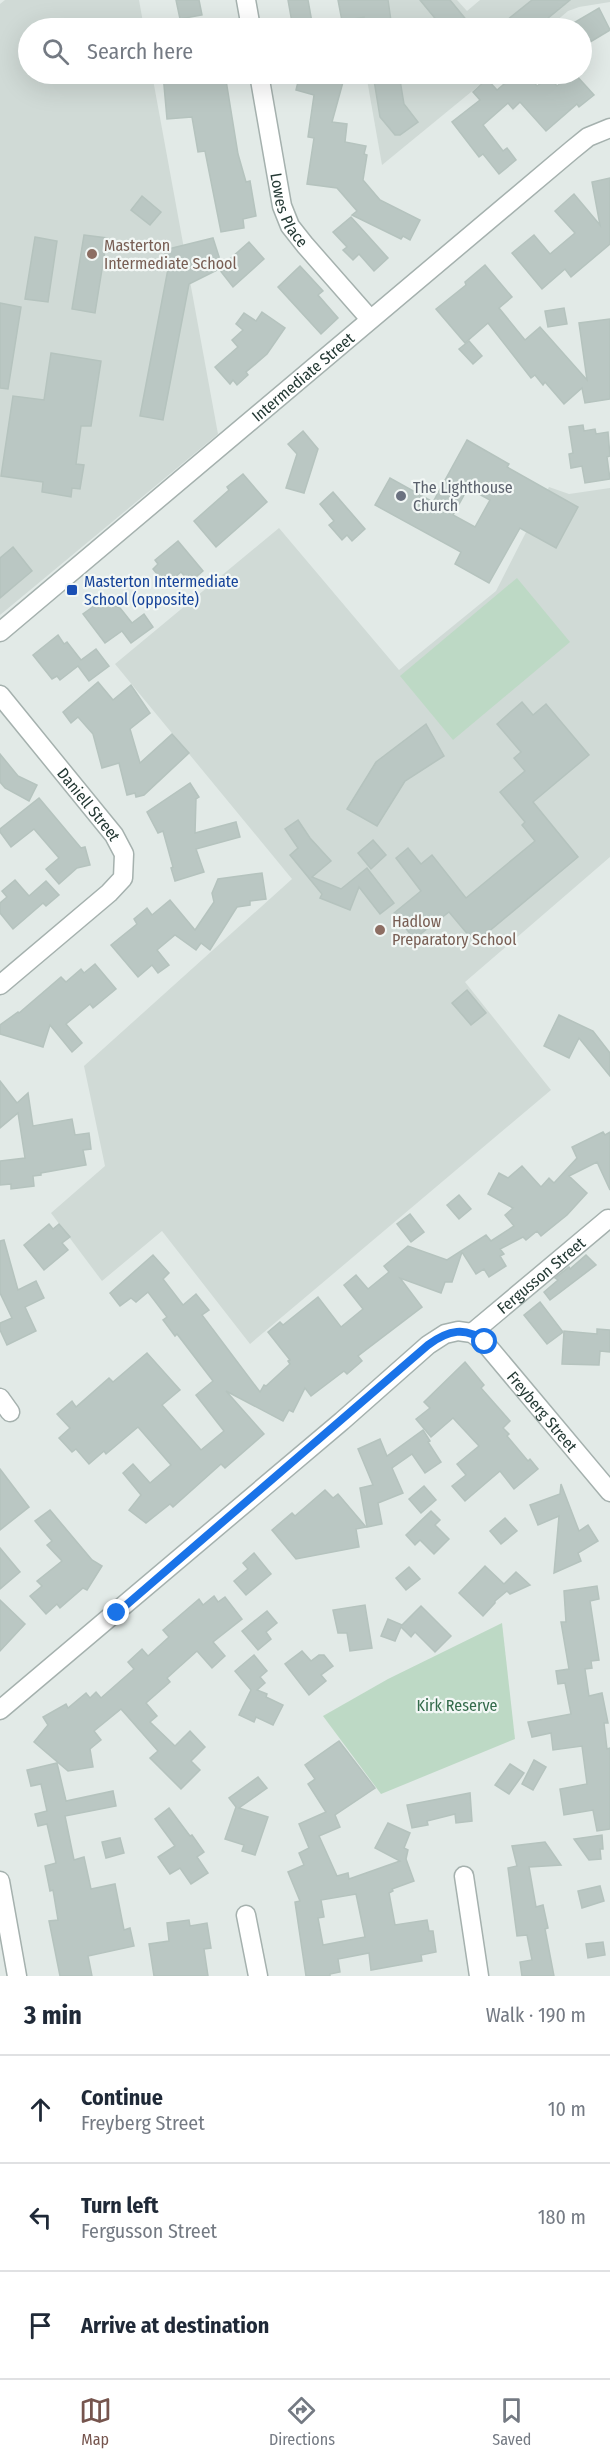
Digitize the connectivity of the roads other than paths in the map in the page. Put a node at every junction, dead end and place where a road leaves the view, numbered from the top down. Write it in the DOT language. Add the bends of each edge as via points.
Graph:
graph roads {
  1 [pos="246,0"];
  2 [pos="249,18"];
  3 [pos="261,84"];
  4 [pos="610,128"];
  5 [pos="370,320"];
  6 [pos="0,632"];
  7 [pos="0,694"];
  8 [pos="0,985"];
  9 [pos="608,1218"];
  10 [pos="472,1333"];
  11 [pos="610,1492"];
  12 [pos="0,1710"];
  13 [pos="464,1876"];
  14 [pos="0,1881"];
  15 [pos="246,1915"];
  16 [pos="16,1976"];
  17 [pos="258,1976"];
  18 [pos="479,1976"];
  1 -- 2 [label="street"];
  3 -- 5 [label="street, Lowes Place" via="282,206 290,226"];
  4 -- 5 [label="street, Intermediate Street" via="580,143"];
  5 -- 6 [label="street, Intermediate Street"];
  7 -- 8 [label="street, Daniell Street" via="114,835 124,854 123,878 109,893"];
  9 -- 10 [label="street, Fergusson Street"];
  10 -- 11 [label="street, Freyberg Street" via="485,1342"];
  10 -- 12 [label="street" via="451,1332 428,1345"];
  13 -- 18 [label="street"];
  14 -- 16 [label="street"];
  15 -- 17 [label="street"];
}
